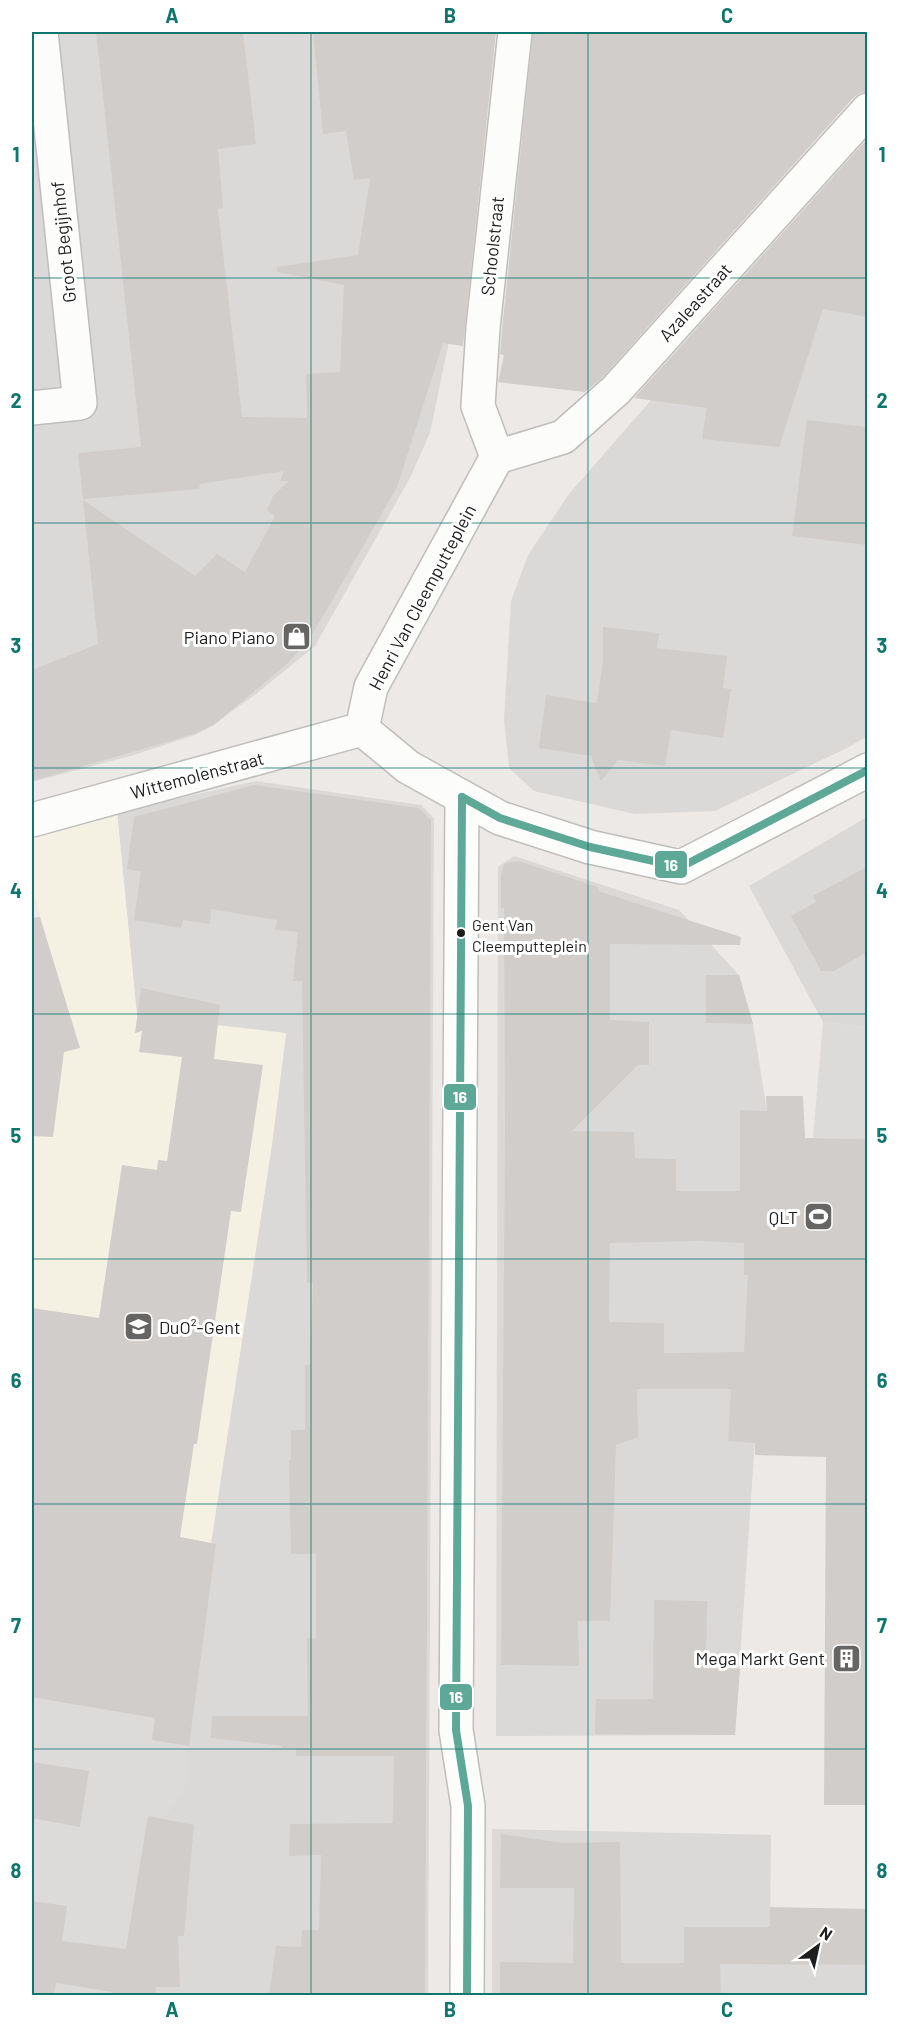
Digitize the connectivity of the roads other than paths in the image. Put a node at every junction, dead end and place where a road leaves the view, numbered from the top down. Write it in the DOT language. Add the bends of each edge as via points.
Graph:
graph roads {
  1 [pos="41,32"];
  2 [pos="515,32"];
  3 [pos="867,111"];
  4 [pos="32,408"];
  5 [pos="497,457"];
  6 [pos="362,729"];
  7 [pos="867,770"];
  8 [pos="462,797"];
  9 [pos="32,820"];
  10 [pos="468,1995"];
  1 -- 4 [label="street, Groot Begijnhof" via="81,403"];
  2 -- 5 [label="street, Schoolstraat" via="478,406"];
  3 -- 5 [label="street, Azaleastraat" via="616,390 563,437"];
  5 -- 6 [label="street, Henri Van Cleemputteplein" via="371,687"];
  6 -- 8 [label="street" via="408,766"];
  6 -- 9 [label="street, Wittemolenstraat"];
  7 -- 8 [label="street" via="681,867 590,847 500,818"];
  8 -- 10 [label="street" via="456,1730 468,1806"];
}
